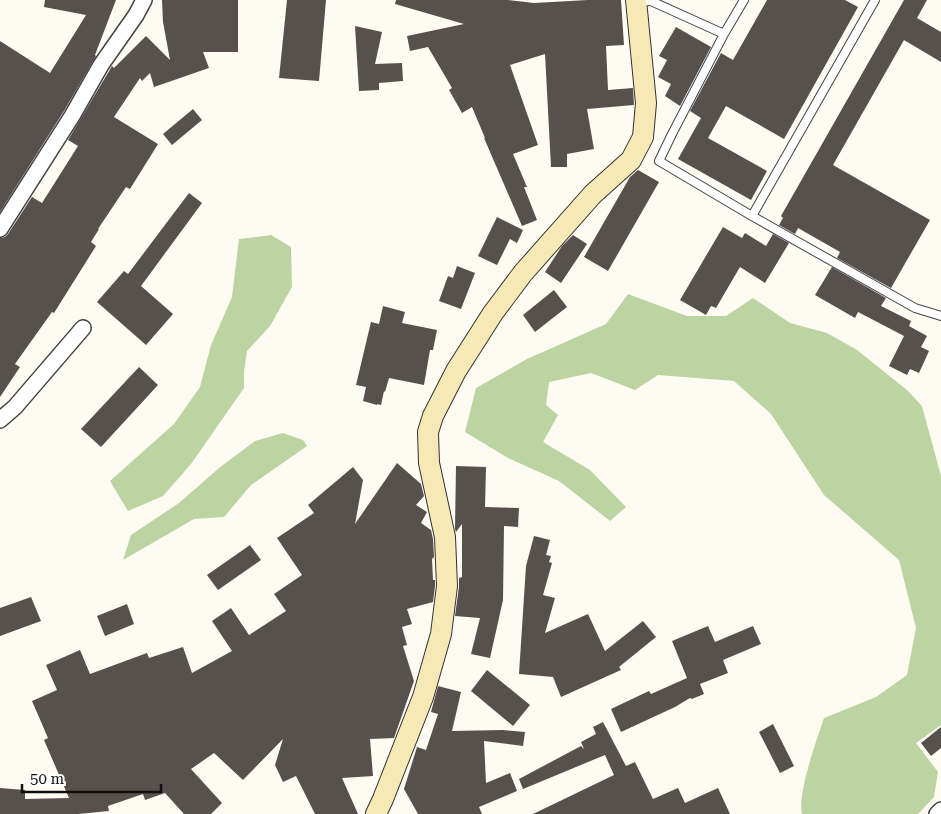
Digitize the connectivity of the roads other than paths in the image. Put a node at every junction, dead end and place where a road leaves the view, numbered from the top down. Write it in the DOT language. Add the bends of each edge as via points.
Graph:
graph roads {
  1 [pos="144,0"];
  2 [pos="744,0"];
  3 [pos="874,0"];
  4 [pos="637,1"];
  5 [pos="724,34"];
  6 [pos="752,216"];
  7 [pos="0,229"];
  8 [pos="941,316"];
  9 [pos="83,328"];
  10 [pos="0,420"];
  11 [pos="941,810"];
  12 [pos="376,814"];
  13 [pos="937,814"];
  1 -- 7 [label="street"];
  2 -- 5 [label="lane"];
  3 -- 6 [label="lane"];
  4 -- 5 [label="lane" via="651,1"];
  4 -- 12 [label="street" via="646,103 643,136 631,160 593,194 493,312 433,416 428,432 429,463 445,537 447,586 441,634 423,697"];
  5 -- 6 [label="lane" via="659,161"];
  6 -- 8 [label="lane" via="915,308"];
  9 -- 10 [label="street"];
  11 -- 13 [label="street"];
}
